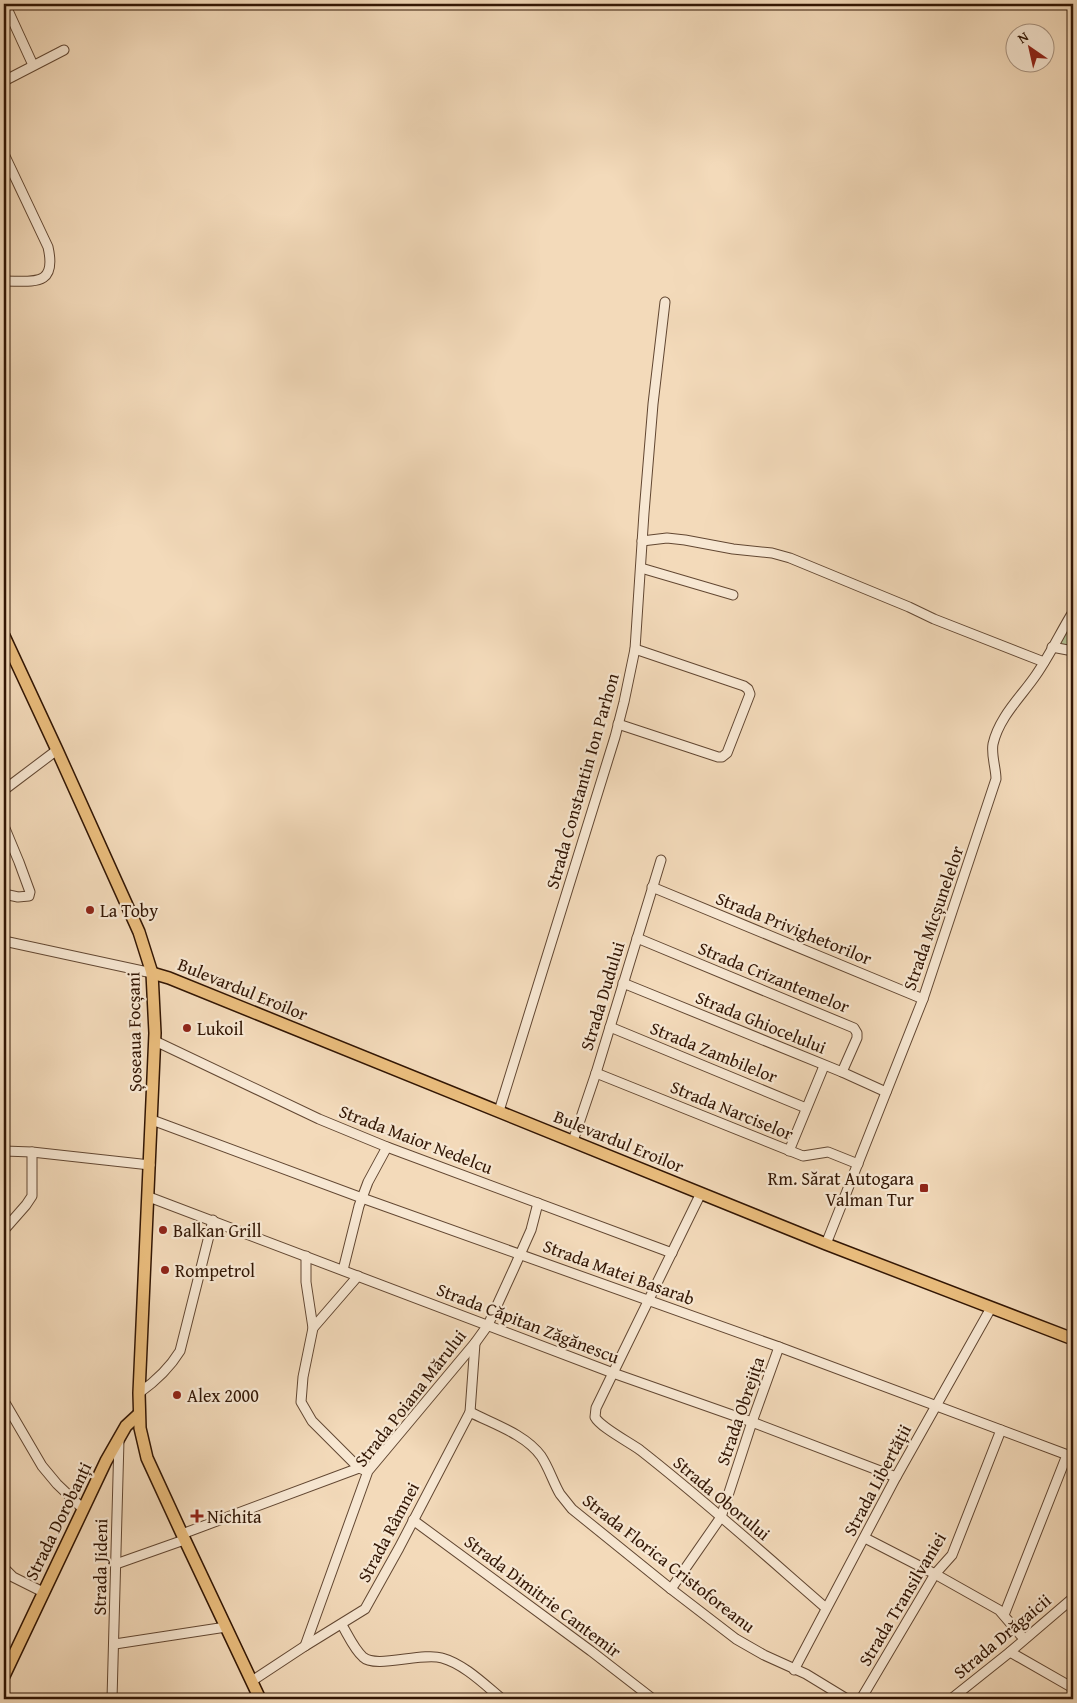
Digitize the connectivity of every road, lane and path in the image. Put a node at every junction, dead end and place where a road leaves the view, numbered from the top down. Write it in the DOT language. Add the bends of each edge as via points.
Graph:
graph roads {
  1 [pos="5,4"];
  2 [pos="64,50"];
  3 [pos="33,65"];
  4 [pos="4,81"];
  5 [pos="4,154"];
  6 [pos="4,280"];
  7 [pos="665,302"];
  8 [pos="642,541"];
  9 [pos="640,568"];
  10 [pos="733,595"];
  11 [pos="1073,612"];
  12 [pos="4,636"];
  13 [pos="1052,647"];
  14 [pos="635,649"];
  15 [pos="1073,651"];
  16 [pos="1044,662"];
  17 [pos="618,724"];
  18 [pos="57,750"];
  19 [pos="4,790"];
  20 [pos="4,826"];
  21 [pos="661,860"];
  22 [pos="652,887"];
  23 [pos="4,894"];
  24 [pos="636,938"];
  25 [pos="4,941"];
  26 [pos="152,973"];
  27 [pos="623,983"];
  28 [pos="923,999"];
  29 [pos="610,1027"];
  30 [pos="154,1041"];
  31 [pos="824,1066"];
  32 [pos="842,1072"];
  33 [pos="596,1073"];
  34 [pos="886,1092"];
  35 [pos="806,1108"];
  36 [pos="499,1111"];
  37 [pos="152,1120"];
  38 [pos="573,1141"];
  39 [pos="387,1146"];
  40 [pos="4,1151"];
  41 [pos="790,1151"];
  42 [pos="32,1152"];
  43 [pos="858,1164"];
  44 [pos="150,1166"];
  45 [pos="700,1193"];
  46 [pos="149,1197"];
  47 [pos="362,1198"];
  48 [pos="538,1203"];
  49 [pos="213,1220"];
  50 [pos="4,1230"];
  51 [pos="826,1244"];
  52 [pos="520,1254"];
  53 [pos="672,1254"];
  54 [pos="306,1256"];
  55 [pos="343,1270"];
  56 [pos="358,1276"];
  57 [pos="648,1301"];
  58 [pos="990,1308"];
  59 [pos="488,1325"];
  60 [pos="313,1328"];
  61 [pos="1073,1339"];
  62 [pos="475,1343"];
  63 [pos="779,1347"];
  64 [pos="613,1373"];
  65 [pos="139,1393"];
  66 [pos="4,1401"];
  67 [pos="936,1406"];
  68 [pos="470,1412"];
  69 [pos="139,1414"];
  70 [pos="752,1422"];
  71 [pos="1001,1430"];
  72 [pos="119,1436"];
  73 [pos="1070,1456"];
  74 [pos="364,1469"];
  75 [pos="896,1477"];
  76 [pos="82,1508"];
  77 [pos="721,1517"];
  78 [pos="413,1520"];
  79 [pos="183,1537"];
  80 [pos="864,1538"];
  81 [pos="116,1564"];
  82 [pos="4,1568"];
  83 [pos="936,1574"];
  84 [pos="671,1589"];
  85 [pos="43,1592"];
  86 [pos="1073,1598"];
  87 [pos="826,1608"];
  88 [pos="1004,1615"];
  89 [pos="342,1625"];
  90 [pos="226,1627"];
  91 [pos="1024,1639"];
  92 [pos="114,1644"];
  93 [pos="305,1646"];
  94 [pos="1010,1652"];
  95 [pos="794,1670"];
  96 [pos="4,1676"];
  97 [pos="252,1681"];
  98 [pos="1073,1688"];
  99 [pos="112,1699"];
  100 [pos="260,1699"];
  101 [pos="502,1699"];
  102 [pos="654,1699"];
  103 [pos="847,1699"];
  104 [pos="861,1699"];
  105 [pos="951,1699"];
  1 -- 3 [label="street"];
  2 -- 3 [label="street"];
  3 -- 4 [label="street"];
  5 -- 6 [label="street" via="48,247 51,262 46,278 37,281"];
  7 -- 8 [label="street, Strada Constantin Ion Parhon"];
  8 -- 9 [label="street, Strada Constantin Ion Parhon"];
  8 -- 16 [label="street" via="676,539 790,558 934,620"];
  9 -- 10 [label="street"];
  9 -- 14 [label="street, Strada Constantin Ion Parhon"];
  11 -- 13 [label="street, Strada Micșunelelor"];
  12 -- 18 [label="main road, Șoseaua Focșani"];
  13 -- 15 [label="street"];
  13 -- 16 [label="street, Strada Micșunelelor"];
  14 -- 17 [label="street, Strada Constantin Ion Parhon"];
  14 -- 17 [label="street" via="744,686 750,694 727,753 722,757"];
  16 -- 28 [label="street, Strada Micșunelelor" via="1005,716 993,744 996,779"];
  17 -- 36 [label="street, Strada Constantin Ion Parhon"];
  18 -- 19 [label="street"];
  18 -- 26 [label="main road, Șoseaua Focșani" via="129,907"];
  20 -- 23 [label="street" via="29,886 29,896"];
  21 -- 22 [label="street, Strada Dudului"];
  22 -- 24 [label="street, Strada Dudului"];
  22 -- 28 [label="street, Strada Privighetorilor"];
  24 -- 27 [label="street, Strada Dudului"];
  24 -- 32 [label="street, Strada Crizantemelor" via="854,1028 857,1038"];
  25 -- 26 [label="street"];
  26 -- 30 [label="main road, Șoseaua Focșani"];
  26 -- 36 [label="main road, Bulevardul Eroilor"];
  27 -- 29 [label="street, Strada Dudului"];
  27 -- 31 [label="street, Strada Ghiocelului"];
  28 -- 34 [label="street, Strada Micșunelelor"];
  29 -- 33 [label="street, Strada Dudului"];
  29 -- 35 [label="street, Strada Zambilelor"];
  30 -- 37 [label="main road, Șoseaua Focșani"];
  30 -- 39 [label="street, Strada Maior Nedelcu" via="319,1119"];
  31 -- 32 [label="street, Strada Ghiocelului"];
  31 -- 35 [label="street"];
  32 -- 34 [label="street, Strada Ghiocelului"];
  33 -- 38 [label="street, Strada Dudului"];
  33 -- 41 [label="street, Strada Narciselor"];
  34 -- 43 [label="street, Strada Micșunelelor"];
  35 -- 41 [label="street"];
  36 -- 38 [label="main road, Bulevardul Eroilor"];
  37 -- 44 [label="main road, Șoseaua Focșani"];
  37 -- 47 [label="street, Strada Matei Basarab"];
  38 -- 45 [label="main road, Bulevardul Eroilor"];
  39 -- 47 [label="street"];
  39 -- 48 [label="street, Strada Maior Nedelcu"];
  40 -- 42 [label="street"];
  41 -- 43 [label="street, Strada Narciselor" via="802,1156 828,1152"];
  42 -- 44 [label="street"];
  42 -- 50 [label="street" via="32,1196"];
  43 -- 51 [label="street, Strada Micșunelelor"];
  44 -- 46 [label="main road, Șoseaua Focșani"];
  45 -- 51 [label="main road, Bulevardul Eroilor"];
  45 -- 53 [label="street"];
  46 -- 49 [label="street, Strada Căpitan Zăgănescu"];
  46 -- 65 [label="main road, Șoseaua Focșani"];
  47 -- 52 [label="street, Strada Matei Basarab"];
  47 -- 55 [label="street"];
  48 -- 52 [label="street, Strada Poiana Mărului"];
  48 -- 53 [label="street, Strada Maior Nedelcu"];
  49 -- 54 [label="street, Strada Căpitan Zăgănescu"];
  49 -- 65 [label="street" via="180,1351 163,1375"];
  51 -- 58 [label="main road, Bulevardul Eroilor"];
  52 -- 57 [label="street, Strada Matei Basarab"];
  52 -- 59 [label="street, Strada Poiana Mărului"];
  53 -- 57 [label="street"];
  54 -- 55 [label="street, Strada Căpitan Zăgănescu"];
  54 -- 60 [label="street" via="306,1282"];
  55 -- 56 [label="street, Strada Căpitan Zăgănescu"];
  56 -- 59 [label="street, Strada Căpitan Zăgănescu"];
  56 -- 60 [label="street"];
  57 -- 63 [label="street, Strada Matei Basarab"];
  57 -- 64 [label="street"];
  58 -- 61 [label="main road, Bulevardul Eroilor"];
  58 -- 67 [label="street, Strada Libertății"];
  59 -- 62 [label="street, Strada Poiana Mărului"];
  59 -- 64 [label="street, Strada Căpitan Zăgănescu"];
  60 -- 74 [label="street" via="303,1377 303,1409"];
  62 -- 68 [label="street, Strada Râmnei"];
  62 -- 74 [label="street, Strada Poiana Mărului"];
  63 -- 67 [label="street, Strada Matei Basarab"];
  63 -- 70 [label="street, Strada Obrejița"];
  64 -- 70 [label="street, Strada Căpitan Zăgănescu"];
  64 -- 77 [label="street, Strada Oborului" via="595,1417"];
  65 -- 69 [label="main road, Șoseaua Focșani"];
  66 -- 76 [label="street" via="42,1466"];
  67 -- 71 [label="street, Strada Matei Basarab"];
  67 -- 75 [label="street, Strada Libertății"];
  68 -- 78 [label="street, Strada Râmnei"];
  68 -- 84 [label="street, Strada Florica Cristoforeanu" via="520,1437 532,1447 572,1509"];
  69 -- 72 [label="main road, Strada Dorobanți"];
  69 -- 79 [label="main road, Șoseaua Focșani" via="148,1458"];
  70 -- 75 [label="street, Strada Căpitan Zăgănescu"];
  70 -- 77 [label="street, Strada Obrejița"];
  71 -- 73 [label="street, Strada Matei Basarab"];
  71 -- 83 [label="street, Strada Transilvaniei" via="952,1555"];
  72 -- 76 [label="main road, Strada Dorobanți"];
  72 -- 81 [label="street, Strada Jideni"];
  73 -- 88 [label="street"];
  74 -- 79 [label="street"];
  74 -- 93 [label="street, Strada Poiana Mărului"];
  75 -- 80 [label="street, Strada Libertății"];
  76 -- 85 [label="main road, Strada Dorobanți"];
  77 -- 84 [label="street, Strada Obrejița"];
  77 -- 87 [label="street, Strada Oborului"];
  78 -- 89 [label="street, Strada Râmnei" via="365,1610"];
  78 -- 102 [label="street, Strada Dimitrie Cantemir"];
  79 -- 81 [label="street"];
  79 -- 90 [label="main road, Șoseaua Focșani"];
  80 -- 83 [label="street"];
  80 -- 87 [label="street, Strada Libertății"];
  81 -- 92 [label="street, Strada Jideni"];
  82 -- 85 [label="street"];
  83 -- 88 [label="street"];
  83 -- 104 [label="street, Strada Transilvaniei"];
  84 -- 95 [label="street, Strada Florica Cristoforeanu" via="736,1639"];
  85 -- 96 [label="main road, Strada Dorobanți"];
  86 -- 91 [label="street, Strada Drăgaicii"];
  87 -- 95 [label="street, Strada Libertății"];
  88 -- 91 [label="street"];
  89 -- 93 [label="street, Strada Râmnei"];
  89 -- 101 [label="street" via="359,1654 368,1661 426,1656 444,1658"];
  90 -- 92 [label="street"];
  90 -- 97 [label="main road, Șoseaua Focșani"];
  91 -- 94 [label="street, Strada Drăgaicii"];
  92 -- 99 [label="street, Strada Jideni"];
  93 -- 97 [label="street, Strada Râmnei"];
  94 -- 98 [label="street"];
  94 -- 105 [label="street, Strada Drăgaicii"];
  95 -- 103 [label="street, Strada Florica Cristoforeanu"];
  97 -- 100 [label="main road, Șoseaua Focșani"];
}
